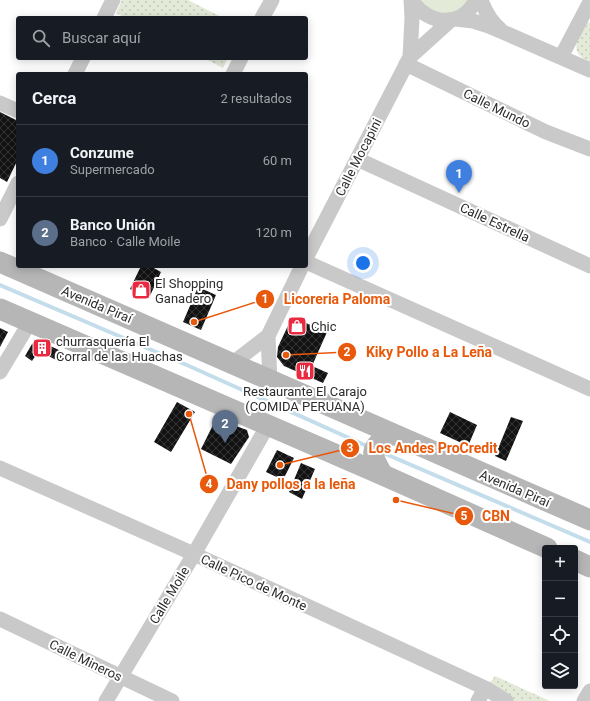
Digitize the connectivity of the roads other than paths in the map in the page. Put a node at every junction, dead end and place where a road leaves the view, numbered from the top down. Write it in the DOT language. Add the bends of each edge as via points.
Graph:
graph roads {
  1 [pos="114,0"];
  2 [pos="272,0"];
  3 [pos="411,0"];
  4 [pos="476,0"];
  5 [pos="481,0"];
  6 [pos="590,2"];
  7 [pos="105,16"];
  8 [pos="263,16"];
  9 [pos="453,19"];
  10 [pos="505,33"];
  11 [pos="561,58"];
  12 [pos="82,60"];
  13 [pos="240,60"];
  14 [pos="408,60"];
  15 [pos="590,70"];
  16 [pos="75,72"];
  17 [pos="234,72"];
  18 [pos="0,103"];
  19 [pos="16,109"];
  20 [pos="590,148"];
  21 [pos="357,159"];
  22 [pos="16,187"];
  23 [pos="0,219"];
  24 [pos="311,238"];
  25 [pos="308,250"];
  26 [pos="0,262"];
  27 [pos="308,263"];
  28 [pos="590,266"];
  29 [pos="301,268"];
  30 [pos="0,309"];
  31 [pos="30,322"];
  32 [pos="268,336"];
  33 [pos="233,363"];
  34 [pos="0,372"];
  35 [pos="270,381"];
  36 [pos="590,389"];
  37 [pos="268,425"];
  38 [pos="376,432"];
  39 [pos="355,459"];
  40 [pos="0,468"];
  41 [pos="380,471"];
  42 [pos="590,520"];
  43 [pos="542,545"];
  44 [pos="194,554"];
  45 [pos="578,561"];
  46 [pos="590,567"];
  47 [pos="0,619"];
  48 [pos="120,677"];
  49 [pos="590,692"];
  50 [pos="482,695"];
  51 [pos="106,701"];
  52 [pos="172,701"];
  53 [pos="506,701"];
  54 [pos="584,701"];
  1 -- 7 [label="street"];
  2 -- 8 [label="street"];
  3 -- 9 [label="street" via="417,9 427,16 439,20"];
  3 -- 14 [label="street, Calle Mocapini" via="412,31"];
  4 -- 9 [label="street, Calle Mocapini" via="465,14"];
  5 -- 10 [label="street" via="494,24"];
  6 -- 11 [label="street"];
  9 -- 10 [label="street" via="473,21"];
  9 -- 14 [label="street, Calle Mocapini"];
  10 -- 11 [label="street"];
  11 -- 15 [label="street"];
  12 -- 16 [label="street"];
  13 -- 17 [label="street"];
  14 -- 20 [label="street, Calle Mundo" via="546,132"];
  14 -- 21 [label="street, Calle Mocapini"];
  18 -- 19 [label="street"];
  21 -- 24 [label="street, Calle Mocapini"];
  21 -- 28 [label="street, Calle Estrella"];
  22 -- 23 [label="street"];
  24 -- 25 [label="street, Calle Mocapini"];
  26 -- 33 [label="main road, Avenida Piraí"];
  27 -- 36 [label="street"];
  29 -- 32 [label="street"];
  30 -- 31 [label="main road"];
  31 -- 34 [label="street"];
  31 -- 37 [label="main road"];
  32 -- 33 [label="street"];
  32 -- 35 [label="street"];
  33 -- 35 [label="main road, Avenida Piraí"];
  35 -- 38 [label="main road, Avenida Piraí"];
  37 -- 39 [label="main road"];
  37 -- 44 [label="street, Calle Moile"];
  38 -- 39 [label="main road" via="365,452"];
  38 -- 41 [label="main road" via="374,460"];
  38 -- 42 [label="main road, Avenida Piraí"];
  39 -- 41 [label="main road"];
  40 -- 44 [label="street, Calle Pico de Monte"];
  41 -- 43 [label="main road"];
  44 -- 48 [label="street, Calle Moile"];
  44 -- 50 [label="street, Calle Pico de Monte"];
  45 -- 46 [label="main road"];
  47 -- 48 [label="street, Calle Mineros"];
  48 -- 51 [label="street, Calle Moile"];
  48 -- 52 [label="street, Calle Mineros"];
  49 -- 54 [label="street"];
  50 -- 53 [label="street, Calle Pico de Monte"];
}
